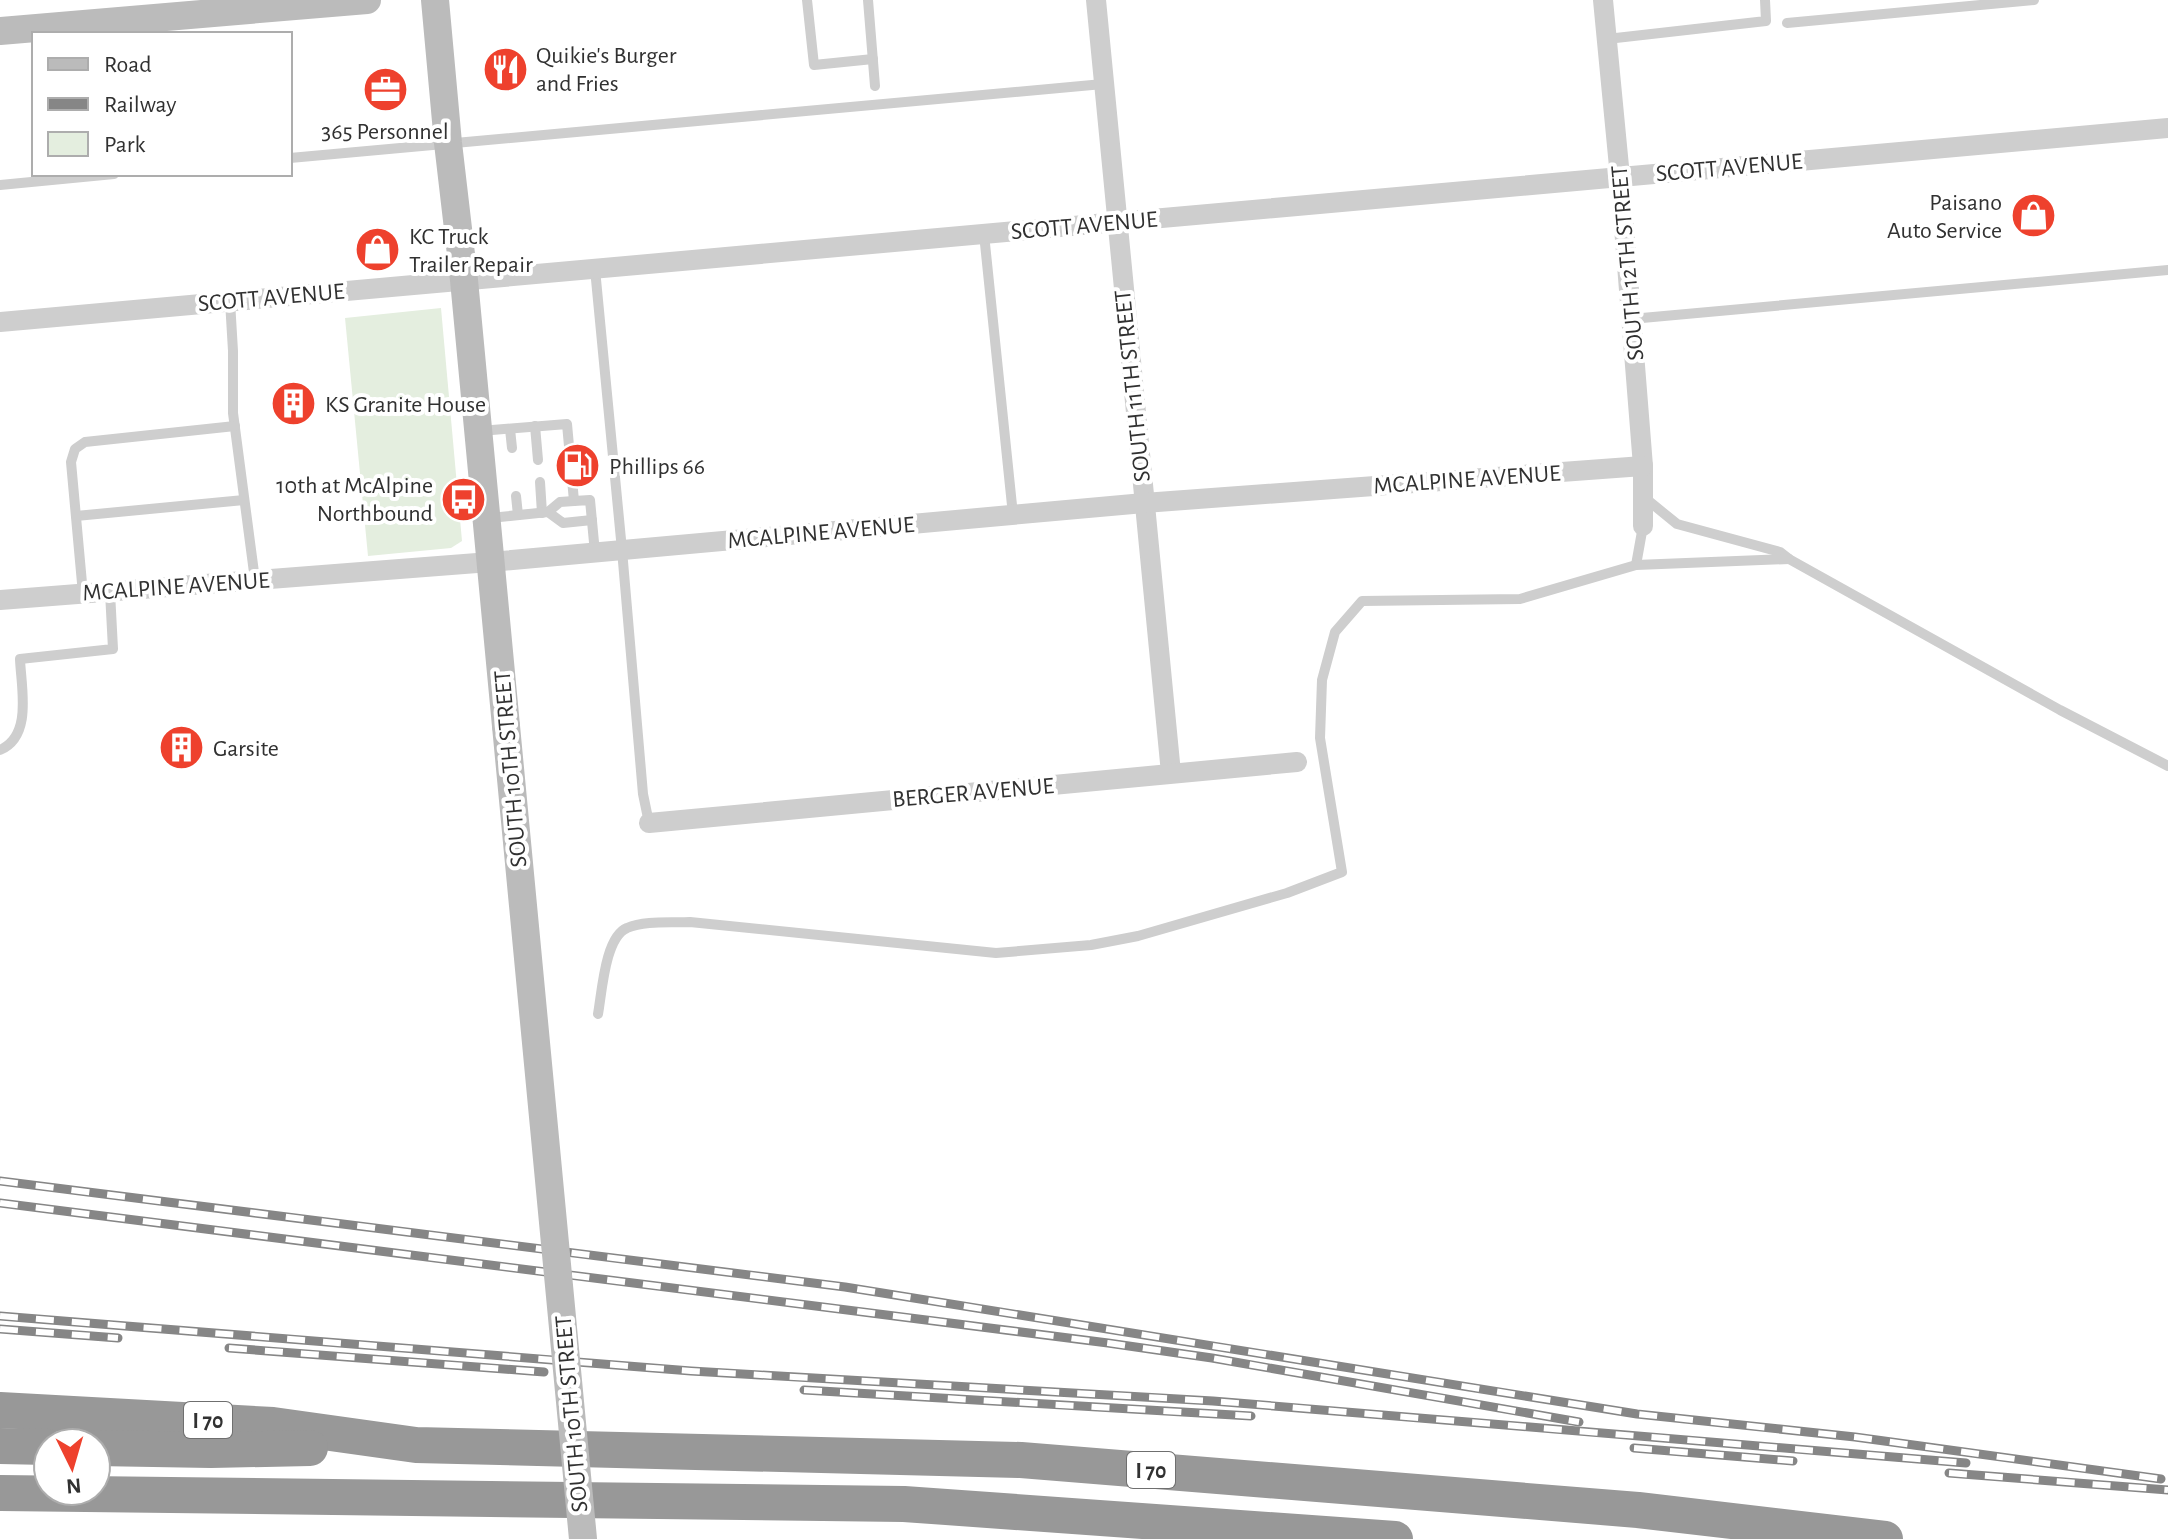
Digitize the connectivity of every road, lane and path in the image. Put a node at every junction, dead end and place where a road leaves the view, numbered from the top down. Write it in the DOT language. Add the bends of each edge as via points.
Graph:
graph roads {
  1 [pos="367,0"];
  2 [pos="435,0"];
  3 [pos="807,0"];
  4 [pos="868,0"];
  5 [pos="1096,0"];
  6 [pos="1603,0"];
  7 [pos="1765,0"];
  8 [pos="2034,0"];
  9 [pos="134,10"];
  10 [pos="1787,23"];
  11 [pos="0,31"];
  12 [pos="1607,39"];
  13 [pos="873,59"];
  14 [pos="1103,84"];
  15 [pos="875,86"];
  16 [pos="2168,128"];
  17 [pos="448,143"];
  18 [pos="292,158"];
  19 [pos="93,176"];
  20 [pos="1620,177"];
  21 [pos="0,185"];
  22 [pos="1116,222"];
  23 [pos="984,234"];
  24 [pos="595,269"];
  25 [pos="2168,270"];
  26 [pos="464,280"];
  27 [pos="230,301"];
  28 [pos="1631,319"];
  29 [pos="0,322"];
  30 [pos="235,426"];
  31 [pos="535,426"];
  32 [pos="510,429"];
  33 [pos="478,432"];
  34 [pos="512,448"];
  35 [pos="538,460"];
  36 [pos="1643,466"];
  37 [pos="540,482"];
  38 [pos="516,496"];
  39 [pos="1643,496"];
  40 [pos="244,500"];
  41 [pos="574,501"];
  42 [pos="1144,503"];
  43 [pos="545,512"];
  44 [pos="518,515"];
  45 [pos="1013,515"];
  46 [pos="76,516"];
  47 [pos="486,518"];
  48 [pos="592,520"];
  49 [pos="1643,526"];
  50 [pos="622,550"];
  51 [pos="595,553"];
  52 [pos="1789,559"];
  53 [pos="490,562"];
  54 [pos="1636,565"];
  55 [pos="255,580"];
  56 [pos="110,592"];
  57 [pos="83,594"];
  58 [pos="0,600"];
  59 [pos="0,750"];
  60 [pos="1297,762"];
  61 [pos="2168,766"];
  62 [pos="1171,773"];
  63 [pos="649,823"];
  64 [pos="598,1014"];
  65 [pos="0,1410"];
  66 [pos="416,1445"];
  67 [pos="0,1446"];
  68 [pos="32,1447"];
  69 [pos="112,1448"];
  70 [pos="0,1493"];
  71 [pos="583,1539"];
  72 [pos="1395,1539"];
  73 [pos="1885,1539"];
  1 -- 9 [label="street"];
  2 -- 17 [label="street, SOUTH 10TH STREET"];
  3 -- 13 [label="lane" via="814,65"];
  4 -- 13 [label="lane"];
  5 -- 14 [label="street, SOUTH 11TH STREET"];
  6 -- 12 [label="street, SOUTH 12TH STREET"];
  7 -- 12 [label="lane" via="1766,21"];
  8 -- 10 [label="lane"];
  9 -- 11 [label="street"];
  12 -- 20 [label="street, SOUTH 12TH STREET"];
  13 -- 15 [label="lane"];
  14 -- 17 [label="lane"];
  14 -- 22 [label="street, SOUTH 11TH STREET"];
  16 -- 20 [label="street, SCOTT AVENUE"];
  17 -- 18 [label="lane"];
  17 -- 26 [label="street, SOUTH 10TH STREET"];
  19 -- 21 [label="lane"];
  20 -- 22 [label="street, SCOTT AVENUE"];
  20 -- 28 [label="street, SOUTH 12TH STREET"];
  22 -- 23 [label="street, SCOTT AVENUE"];
  22 -- 42 [label="street, SOUTH 11TH STREET"];
  23 -- 24 [label="street, SCOTT AVENUE"];
  23 -- 45 [label="lane"];
  24 -- 26 [label="street, SCOTT AVENUE"];
  24 -- 50 [label="lane"];
  25 -- 28 [label="lane"];
  26 -- 27 [label="street, SCOTT AVENUE"];
  26 -- 33 [label="street, SOUTH 10TH STREET"];
  27 -- 29 [label="street, SCOTT AVENUE"];
  27 -- 30 [label="lane"];
  28 -- 36 [label="street, SOUTH 12TH STREET"];
  30 -- 40 [label="lane"];
  30 -- 46 [label="lane" via="85,442 75,449 71,462"];
  31 -- 32 [label="lane"];
  31 -- 35 [label="lane"];
  31 -- 41 [label="lane" via="567,424"];
  32 -- 33 [label="lane"];
  32 -- 34 [label="lane"];
  33 -- 47 [label="street, SOUTH 10TH STREET"];
  36 -- 39 [label="street, SOUTH 12TH STREET"];
  36 -- 42 [label="street, MCALPINE AVENUE"];
  37 -- 43 [label="lane"];
  38 -- 44 [label="lane"];
  39 -- 49 [label="street, SOUTH 12TH STREET"];
  39 -- 52 [label="lane" via="1677,524"];
  40 -- 46 [label="lane"];
  40 -- 55 [label="lane"];
  41 -- 43 [label="lane" via="560,502"];
  41 -- 48 [label="lane" via="590,500"];
  42 -- 45 [label="street, MCALPINE AVENUE"];
  42 -- 62 [label="street, SOUTH 11TH STREET"];
  43 -- 44 [label="lane"];
  43 -- 48 [label="lane" via="563,523"];
  44 -- 47 [label="lane"];
  45 -- 50 [label="street, MCALPINE AVENUE"];
  46 -- 57 [label="lane"];
  47 -- 53 [label="street, SOUTH 10TH STREET"];
  48 -- 51 [label="lane"];
  49 -- 54 [label="lane"];
  50 -- 51 [label="street, MCALPINE AVENUE"];
  50 -- 63 [label="lane"];
  51 -- 53 [label="street, MCALPINE AVENUE"];
  52 -- 54 [label="lane"];
  52 -- 61 [label="lane"];
  53 -- 55 [label="street, MCALPINE AVENUE"];
  53 -- 71 [label="street, SOUTH 10TH STREET, bridge"];
  54 -- 64 [label="lane" via="1520,599 1362,601 1335,632 1322,680 1320,738 1342,872 1138,936 996,953 690,922 645,924 626,928 609,949"];
  55 -- 56 [label="street, MCALPINE AVENUE"];
  56 -- 57 [label="street, MCALPINE AVENUE"];
  56 -- 59 [label="lane" via="113,649 20,659 23,716 17,736"];
  57 -- 58 [label="street, MCALPINE AVENUE"];
  60 -- 62 [label="street, BERGER AVENUE"];
  62 -- 63 [label="street, BERGER AVENUE"];
  65 -- 66 [label="highway, I 70" via="273,1425"];
  66 -- 69 [label="highway"];
  66 -- 73 [label="highway, I 70" via="1021,1460 1638,1510"];
  67 -- 68 [label="highway"];
  70 -- 72 [label="highway, I 70" via="904,1504"];
}
